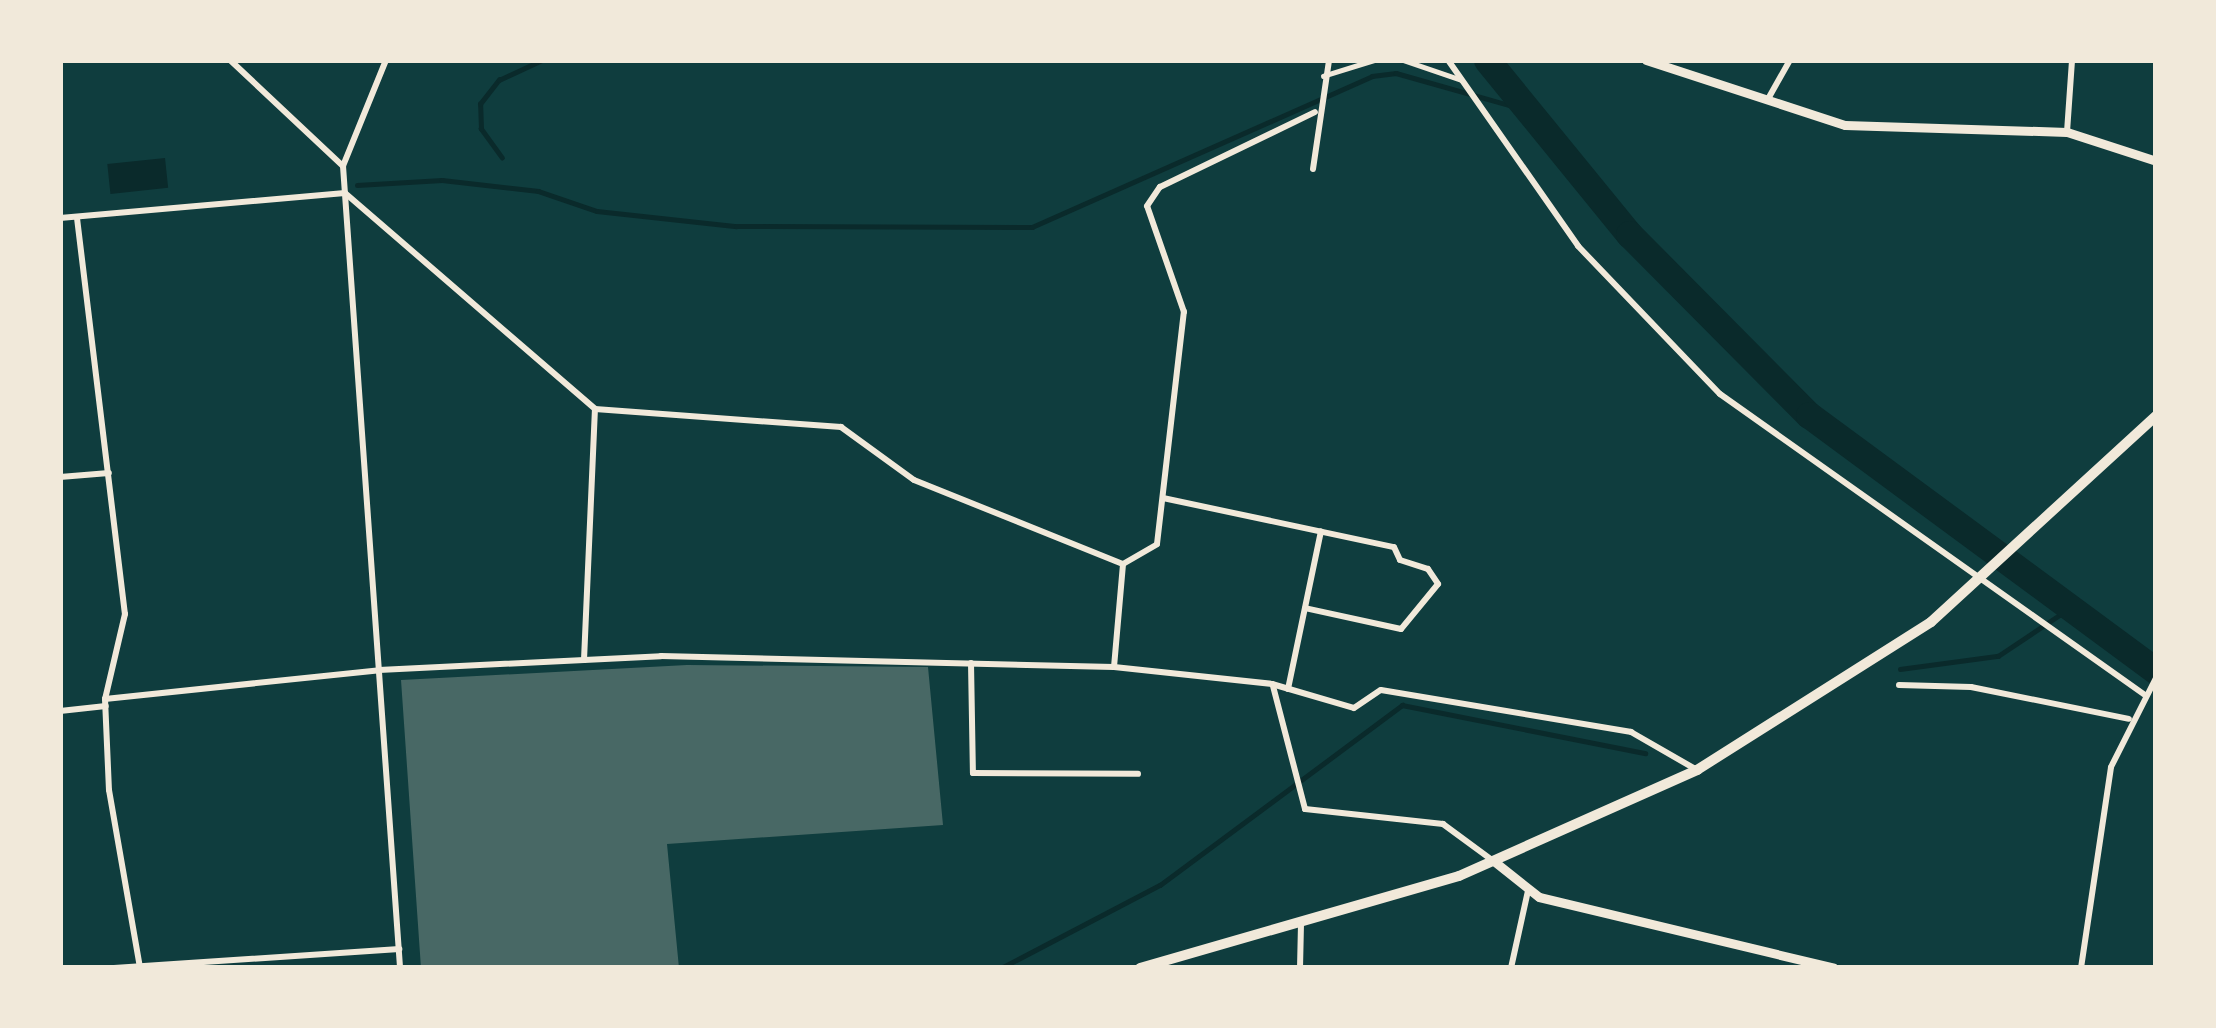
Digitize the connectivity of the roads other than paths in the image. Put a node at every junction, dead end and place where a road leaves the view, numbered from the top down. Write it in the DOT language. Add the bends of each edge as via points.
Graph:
graph roads {
  1 [pos="230,60"];
  2 [pos="386,60"];
  3 [pos="1329,60"];
  4 [pos="1374,60"];
  5 [pos="1403,60"];
  6 [pos="1448,60"];
  7 [pos="1646,60"];
  8 [pos="1790,60"];
  9 [pos="2072,60"];
  10 [pos="1323,76"];
  11 [pos="1462,80"];
  12 [pos="1766,103"];
  13 [pos="1315,112"];
  14 [pos="2067,132"];
  15 [pos="2156,161"];
  16 [pos="343,166"];
  17 [pos="1313,169"];
  18 [pos="345,193"];
  19 [pos="77,216"];
  20 [pos="60,218"];
  21 [pos="595,409"];
  22 [pos="2156,416"];
  23 [pos="109,472"];
  24 [pos="60,477"];
  25 [pos="1162,498"];
  26 [pos="1321,532"];
  27 [pos="1123,565"];
  28 [pos="1983,581"];
  29 [pos="1305,608"];
  30 [pos="584,660"];
  31 [pos="971,664"];
  32 [pos="1114,667"];
  33 [pos="379,670"];
  34 [pos="2156,678"];
  35 [pos="1272,684"];
  36 [pos="1899,685"];
  37 [pos="1288,689"];
  38 [pos="2147,692"];
  39 [pos="106,703"];
  40 [pos="60,711"];
  41 [pos="2129,719"];
  42 [pos="1697,770"];
  43 [pos="1138,775"];
  44 [pos="1495,862"];
  45 [pos="1528,891"];
  46 [pos="1300,924"];
  47 [pos="399,949"];
  48 [pos="140,967"];
  49 [pos="113,968"];
  50 [pos="400,968"];
  51 [pos="1140,968"];
  52 [pos="1300,968"];
  53 [pos="1511,968"];
  54 [pos="1834,968"];
  55 [pos="2081,968"];
  1 -- 16 [label="street"];
  2 -- 16 [label="street"];
  3 -- 10 [label="street"];
  4 -- 10 [label="street"];
  5 -- 11 [label="street"];
  6 -- 11 [label="street"];
  7 -- 12 [label="street"];
  8 -- 12 [label="street"];
  9 -- 14 [label="street"];
  10 -- 13 [label="street"];
  11 -- 28 [label="street" via="1578,246 1656,334 1755,421"];
  12 -- 14 [label="street" via="1890,130"];
  13 -- 17 [label="street"];
  13 -- 25 [label="street" via="1151,198 1184,312"];
  14 -- 15 [label="street"];
  16 -- 18 [label="street"];
  18 -- 19 [label="street"];
  18 -- 21 [label="street"];
  18 -- 33 [label="street"];
  19 -- 20 [label="street"];
  19 -- 23 [label="street"];
  21 -- 27 [label="street" via="841,427 914,480"];
  21 -- 30 [label="street"];
  22 -- 28 [label="main road"];
  23 -- 24 [label="street"];
  23 -- 39 [label="street" via="125,614"];
  25 -- 26 [label="street"];
  25 -- 27 [label="street" via="1157,544"];
  26 -- 29 [label="street"];
  26 -- 29 [label="street" via="1394,547 1400,560 1428,569 1438,584 1401,629"];
  27 -- 32 [label="street"];
  28 -- 38 [label="street"];
  28 -- 42 [label="main road" via="1786,720"];
  29 -- 37 [label="street"];
  30 -- 31 [label="street"];
  30 -- 33 [label="street"];
  31 -- 32 [label="street"];
  31 -- 43 [label="street" via="973,773"];
  32 -- 35 [label="street"];
  33 -- 39 [label="street"];
  33 -- 47 [label="street"];
  34 -- 38 [label="street"];
  35 -- 37 [label="street"];
  35 -- 44 [label="street" via="1305,808 1443,824"];
  36 -- 41 [label="street" via="1971,688"];
  37 -- 42 [label="street" via="1354,708 1382,689 1631,732"];
  38 -- 41 [label="street"];
  39 -- 40 [label="street"];
  39 -- 48 [label="street" via="110,790"];
  41 -- 55 [label="street" via="2111,767"];
  42 -- 44 [label="main road"];
  44 -- 45 [label="street"];
  44 -- 46 [label="main road"];
  45 -- 53 [label="street"];
  45 -- 54 [label="street"];
  46 -- 51 [label="main road"];
  46 -- 52 [label="street"];
  47 -- 48 [label="street"];
  47 -- 50 [label="street"];
  48 -- 49 [label="street"];
}
